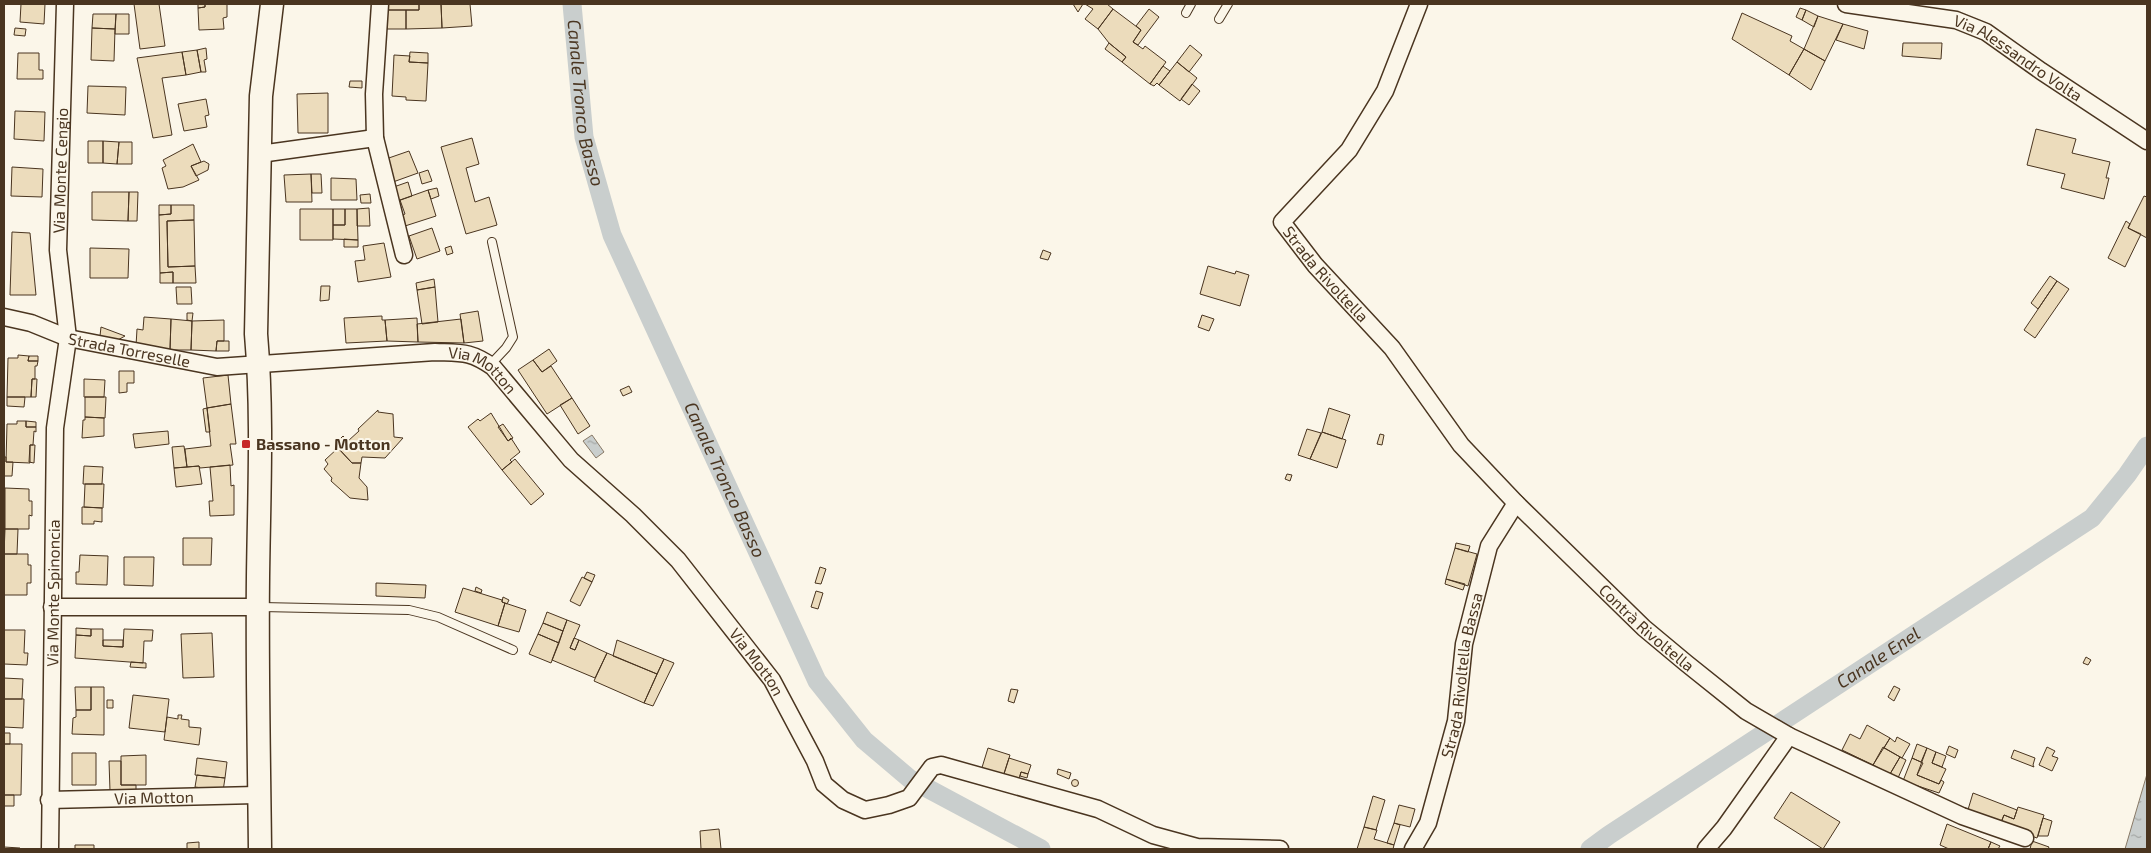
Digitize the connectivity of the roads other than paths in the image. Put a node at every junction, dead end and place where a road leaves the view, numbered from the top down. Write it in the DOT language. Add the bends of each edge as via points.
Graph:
graph roads {
  1 [pos="65,4"];
  2 [pos="272,4"];
  3 [pos="380,4"];
  4 [pos="1191,4"];
  5 [pos="1228,4"];
  6 [pos="1419,4"];
  7 [pos="1846,4"];
  8 [pos="1186,13"];
  9 [pos="1219,19"];
  10 [pos="375,138"];
  11 [pos="2147,141"];
  12 [pos="260,154"];
  13 [pos="492,242"];
  14 [pos="404,255"];
  15 [pos="4,317"];
  16 [pos="68,338"];
  17 [pos="259,363"];
  18 [pos="490,365"];
  19 [pos="1516,503"];
  20 [pos="52,607"];
  21 [pos="258,607"];
  22 [pos="513,650"];
  23 [pos="1789,736"];
  24 [pos="259,795"];
  25 [pos="49,800"];
  26 [pos="2025,838"];
  27 [pos="50,849"];
  28 [pos="260,849"];
  29 [pos="1280,849"];
  30 [pos="1413,849"];
  31 [pos="1706,849"];
  1 -- 16 [label="street, Via Monte Cengio" via="58,250"];
  2 -- 12 [label="main road" via="260,96"];
  3 -- 10 [label="street" via="374,94"];
  4 -- 8 [label="lane"];
  5 -- 9 [label="lane"];
  6 -- 19 [label="street, Strada Rivoltella" via="1385,91 1349,150 1282,222 1315,265 1392,348 1461,445"];
  7 -- 11 [label="street, Via Alessandro Volta" via="1956,20 1986,32"];
  10 -- 12 [label="street"];
  10 -- 14 [label="street"];
  12 -- 17 [label="main road" via="256,334"];
  13 -- 18 [label="lane" via="513,336"];
  15 -- 16 [label="street, Strada Torreselle" via="31,323"];
  16 -- 17 [label="street, Strada Torreselle" via="217,367"];
  16 -- 20 [label="street, Via Monte Spinoncia" via="55,428"];
  17 -- 18 [label="street, Via Motton" via="435,352 468,353"];
  17 -- 21 [label="main road"];
  18 -- 29 [label="street, Via Motton" via="571,460 678,560 772,680 816,762 824,784 842,800 864,810 909,798 932,767 941,765 1089,807 1153,834 1197,847"];
  19 -- 23 [label="street, Contrà Rivoltella" via="1644,628 1746,712"];
  19 -- 30 [label="street, Strada Rivoltella Bassa" via="1489,546 1464,644 1454,730 1428,823"];
  20 -- 21 [label="street"];
  20 -- 25 [label="street, Via Monte Spinoncia"];
  21 -- 22 [label="lane" via="409,610 438,617"];
  21 -- 24 [label="main road"];
  23 -- 26 [label="street, Contrà Rivoltella" via="1962,816"];
  23 -- 31 [label="street"];
  24 -- 25 [label="street, Via Motton"];
  24 -- 28 [label="main road"];
  25 -- 27 [label="street, Via Monte Spinoncia"];
}
